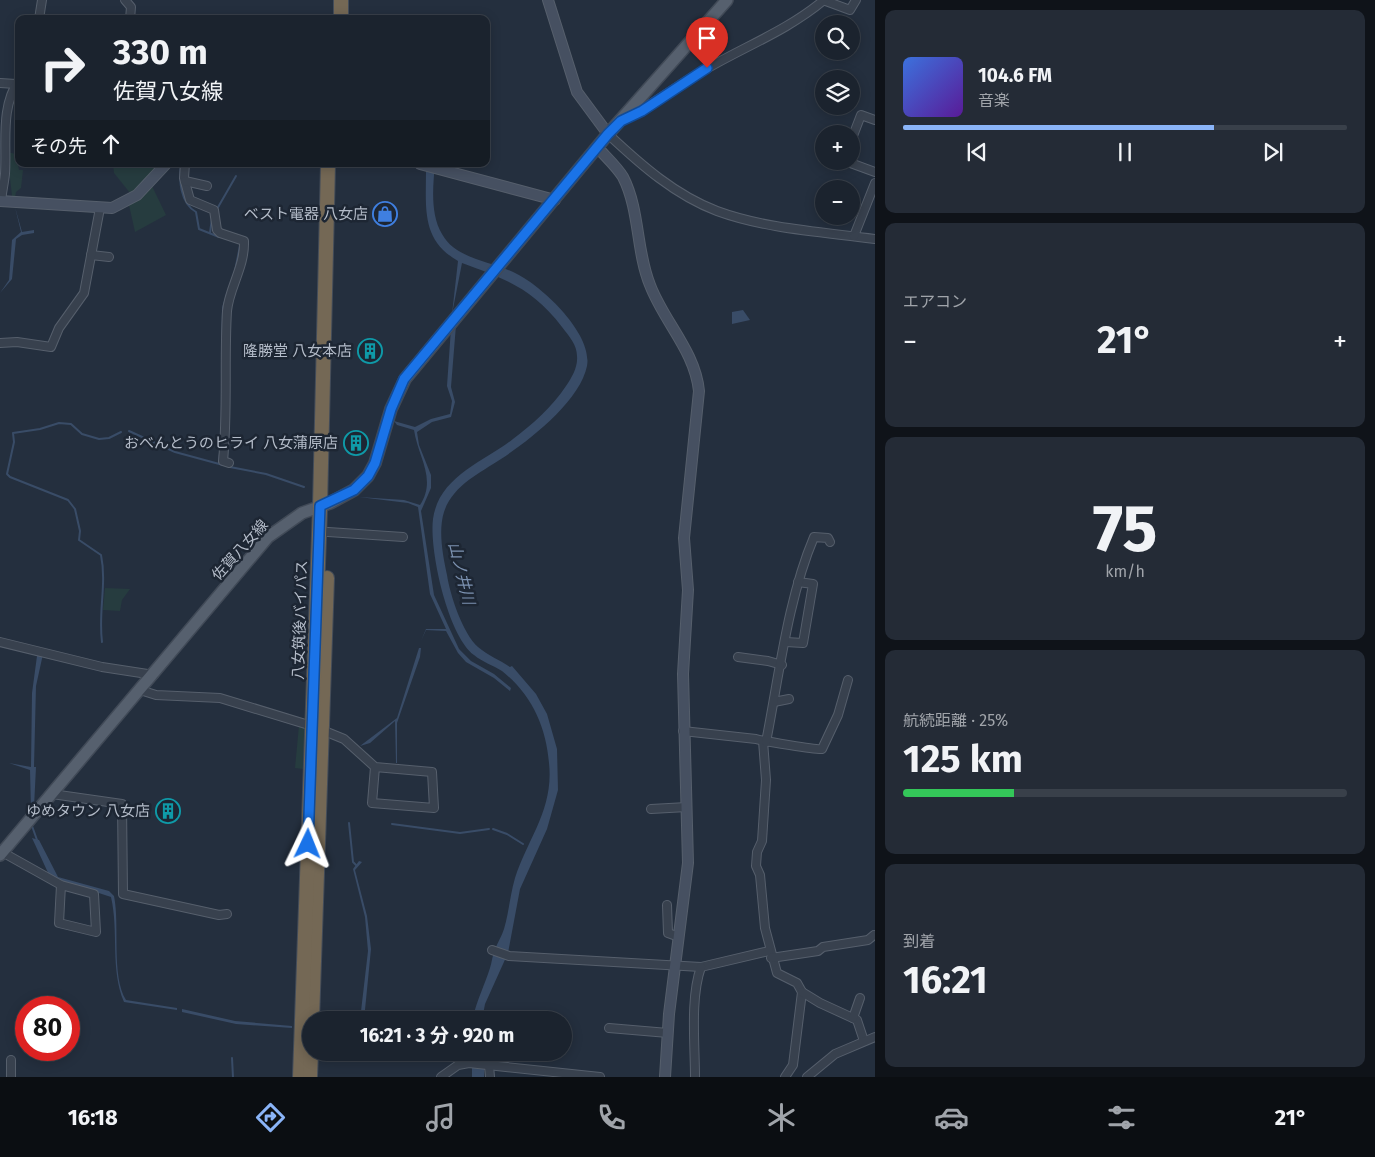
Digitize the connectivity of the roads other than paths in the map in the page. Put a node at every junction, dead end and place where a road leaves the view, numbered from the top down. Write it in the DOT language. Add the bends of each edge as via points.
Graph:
graph roads {
  1 [pos="42,0"];
  2 [pos="332,0"];
  3 [pos="341,0"];
  4 [pos="548,0"];
  5 [pos="727,0"];
  6 [pos="824,0"];
  7 [pos="856,0"];
  8 [pos="40,15"];
  9 [pos="331,15"];
  10 [pos="340,15"];
  11 [pos="0,83"];
  12 [pos="15,85"];
  13 [pos="875,120"];
  14 [pos="621,121"];
  15 [pos="857,125"];
  16 [pos="608,134"];
  17 [pos="598,148"];
  18 [pos="860,166"];
  19 [pos="163,167"];
  20 [pos="185,167"];
  21 [pos="328,167"];
  22 [pos="336,167"];
  23 [pos="433,167"];
  24 [pos="875,172"];
  25 [pos="185,181"];
  26 [pos="875,184"];
  27 [pos="207,186"];
  28 [pos="555,200"];
  29 [pos="0,201"];
  30 [pos="100,208"];
  31 [pos="854,236"];
  32 [pos="875,239"];
  33 [pos="91,255"];
  34 [pos="109,257"];
  35 [pos="2,343"];
  36 [pos="229,463"];
  37 [pos="325,505"];
  38 [pos="328,532"];
  39 [pos="403,537"];
  40 [pos="830,542"];
  41 [pos="798,582"];
  42 [pos="0,642"];
  43 [pos="786,642"];
  44 [pos="738,657"];
  45 [pos="782,665"];
  46 [pos="154,674"];
  47 [pos="848,680"];
  48 [pos="140,690"];
  49 [pos="789,699"];
  50 [pos="774,702"];
  51 [pos="317,729"];
  52 [pos="683,731"];
  53 [pos="765,742"];
  54 [pos="375,767"];
  55 [pos="52,794"];
  56 [pos="687,807"];
  57 [pos="651,809"];
  58 [pos="1,853"];
  59 [pos="61,885"];
  60 [pos="667,905"];
  61 [pos="228,914"];
  62 [pos="874,934"];
  63 [pos="679,937"];
  64 [pos="492,950"];
  65 [pos="770,954"];
  66 [pos="674,966"];
  67 [pos="701,968"];
  68 [pos="802,992"];
  69 [pos="860,998"];
  70 [pos="312,1011"];
  71 [pos="853,1018"];
  72 [pos="609,1028"];
  73 [pos="668,1033"];
  74 [pos="875,1037"];
  75 [pos="864,1041"];
  76 [pos="12,1060"];
  77 [pos="311,1061"];
  78 [pos="486,1063"];
  79 [pos="11,1077"];
  80 [pos="300,1077"];
  81 [pos="310,1077"];
  82 [pos="441,1077"];
  83 [pos="490,1077"];
  84 [pos="600,1077"];
  85 [pos="665,1077"];
  86 [pos="695,1077"];
  87 [pos="785,1077"];
  88 [pos="807,1077"];
  1 -- 8 [label="street"];
  2 -- 9 [label="highway"];
  3 -- 10 [label="highway"];
  4 -- 16 [label="street" via="577,92"];
  5 -- 14 [label="main road, 佐賀八女線"];
  6 -- 7 [label="street" via="850,10"];
  6 -- 14 [label="street" via="792,25 707,68 642,111"];
  11 -- 12 [label="street"];
  12 -- 29 [label="street" via="7,110 5,175"];
  13 -- 15 [label="street" via="861,115"];
  14 -- 16 [label="main road, 佐賀八女線"];
  16 -- 17 [label="main road, 佐賀八女線"];
  16 -- 31 [label="street" via="654,175 716,210 778,225"];
  17 -- 28 [label="main road, 佐賀八女線"];
  17 -- 52 [label="street" via="622,175 648,282 697,375 699,391 684,530 688,608"];
  18 -- 24 [label="street"];
  19 -- 30 [label="street" via="130,201 112,208"];
  20 -- 25 [label="street"];
  21 -- 37 [label="highway, 八女筑後バイパス"];
  22 -- 37 [label="highway, 八女筑後バイパス"];
  23 -- 28 [label="street"];
  25 -- 27 [label="street"];
  25 -- 36 [label="street" via="190,200 214,210 220,233 244,240 244,255 227,308 224,461"];
  26 -- 31 [label="street"];
  28 -- 37 [label="main road, 佐賀八女線" via="404,379 368,476 354,490"];
  29 -- 30 [label="street"];
  30 -- 33 [label="street"];
  31 -- 32 [label="street"];
  33 -- 34 [label="street"];
  33 -- 35 [label="street" via="84,292 59,328 51,347"];
  37 -- 38 [label="highway, 八女筑後バイパス"];
  37 -- 46 [label="main road, 佐賀八女線" via="288,521 268,537"];
  37 -- 51 [label="highway, 八女筑後バイパス"];
  38 -- 39 [label="street"];
  38 -- 51 [label="highway, 八女筑後バイパス"];
  40 -- 41 [label="street" via="828,538 814,536"];
  41 -- 43 [label="street"];
  41 -- 43 [label="street" via="814,584 803,643"];
  42 -- 46 [label="street" via="102,667"];
  43 -- 45 [label="street"];
  44 -- 45 [label="street"];
  45 -- 50 [label="street"];
  46 -- 48 [label="main road, 佐賀八女線"];
  47 -- 53 [label="street" via="838,715 822,749"];
  48 -- 51 [label="street" via="156,695 220,698"];
  48 -- 55 [label="main road, 佐賀八女線"];
  49 -- 50 [label="street"];
  50 -- 53 [label="street"];
  51 -- 54 [label="street" via="344,740"];
  51 -- 70 [label="highway, 八女筑後バイパス"];
  51 -- 80 [label="highway, 八女筑後バイパス"];
  52 -- 53 [label="street"];
  52 -- 56 [label="street"];
  53 -- 65 [label="street" via="762,841 756,866 760,875"];
  54 -- 54 [label="street" via="432,772 434,808 372,804"];
  55 -- 58 [label="main road, 佐賀八女線"];
  55 -- 61 [label="street" via="122,804 124,894 219,915"];
  56 -- 57 [label="street"];
  56 -- 63 [label="street" via="688,865"];
  58 -- 59 [label="street"];
  59 -- 59 [label="street" via="94,894 96,932 59,922"];
  60 -- 63 [label="street" via="668,933"];
  62 -- 65 [label="street" via="868,940 823,947 821,951"];
  63 -- 66 [label="street"];
  64 -- 66 [label="street" via="509,956"];
  65 -- 67 [label="street"];
  65 -- 68 [label="street" via="777,973 797,983"];
  66 -- 67 [label="street"];
  66 -- 73 [label="street"];
  67 -- 86 [label="street" via="697,978"];
  68 -- 71 [label="street" via="820,1004"];
  68 -- 87 [label="street" via="794,1065"];
  69 -- 71 [label="street"];
  71 -- 75 [label="street" via="857,1020"];
  72 -- 73 [label="street"];
  73 -- 85 [label="street"];
  74 -- 75 [label="street"];
  75 -- 88 [label="street" via="835,1054"];
  76 -- 79 [label="street"];
  77 -- 81 [label="highway"];
  78 -- 82 [label="street" via="458,1065"];
  78 -- 83 [label="street"];
  78 -- 84 [label="street"];
}
